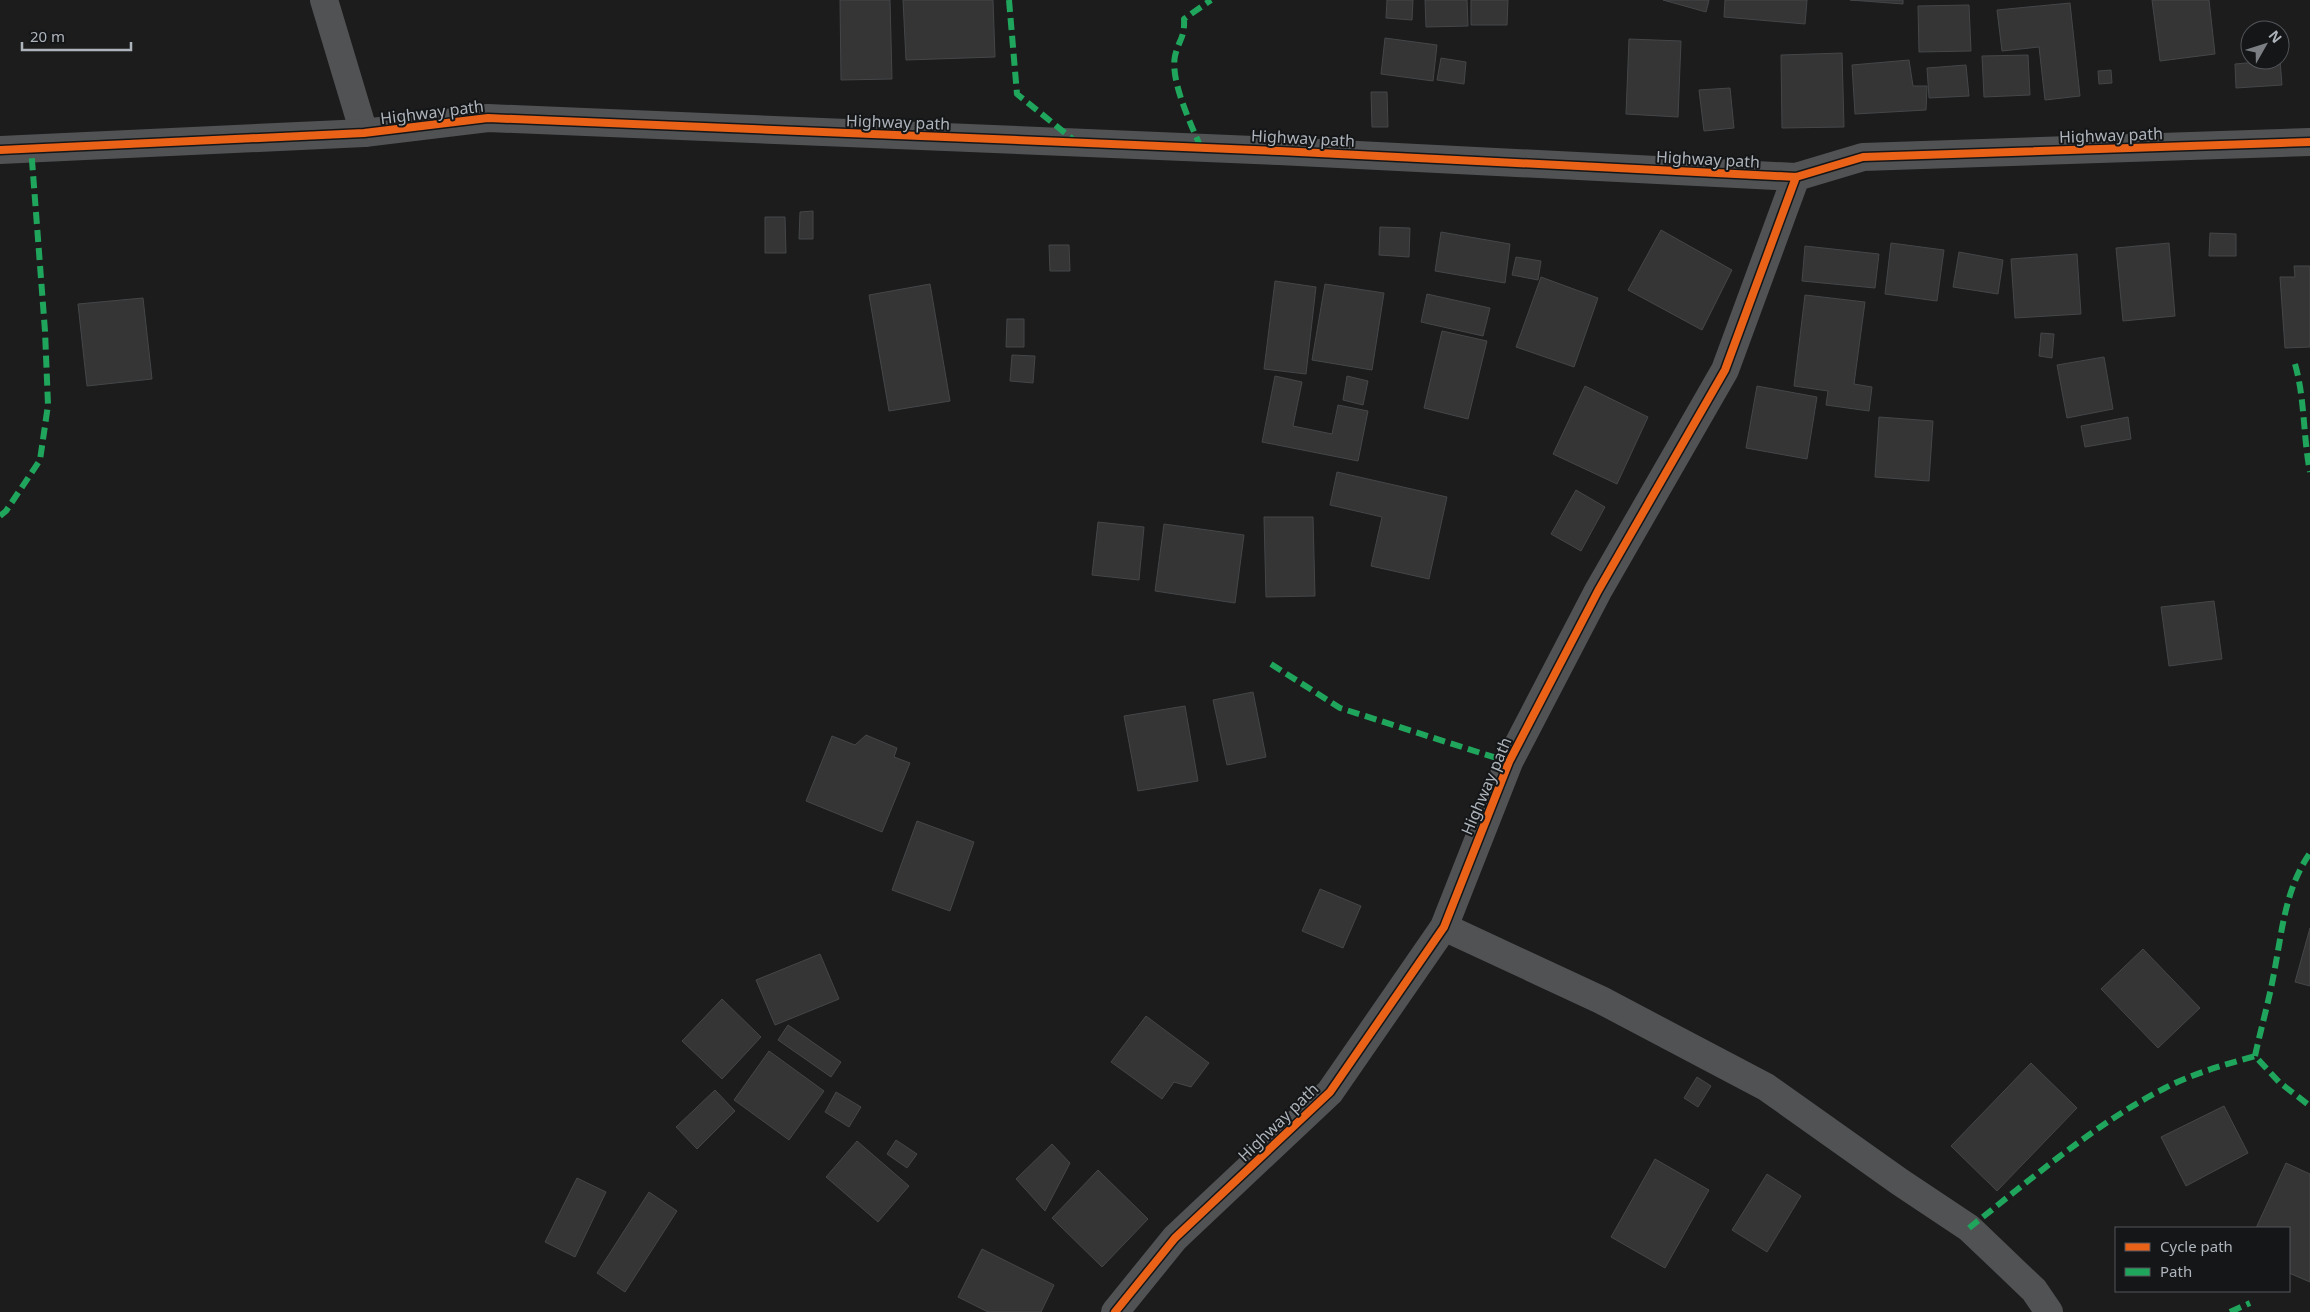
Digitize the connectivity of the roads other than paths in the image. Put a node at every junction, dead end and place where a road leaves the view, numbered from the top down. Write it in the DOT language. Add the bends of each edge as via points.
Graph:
graph roads {
  1 [pos="324,0"];
  2 [pos="364,133"];
  3 [pos="2310,142"];
  4 [pos="0,150"];
  5 [pos="1796,177"];
  6 [pos="1444,927"];
  7 [pos="1114,1312"];
  8 [pos="2049,1312"];
  1 -- 2 [label="street"];
  2 -- 4 [label="street, Highway path"];
  2 -- 5 [label="street, Highway path" via="488,118 1279,151"];
  3 -- 5 [label="street, Highway path" via="1863,157"];
  5 -- 6 [label="street, Highway path" via="1725,370 1598,591 1509,762"];
  6 -- 7 [label="street, Highway path" via="1330,1092 1175,1238"];
  6 -- 8 [label="street" via="1601,1000 1766,1087 1969,1228 2034,1290"];
}
